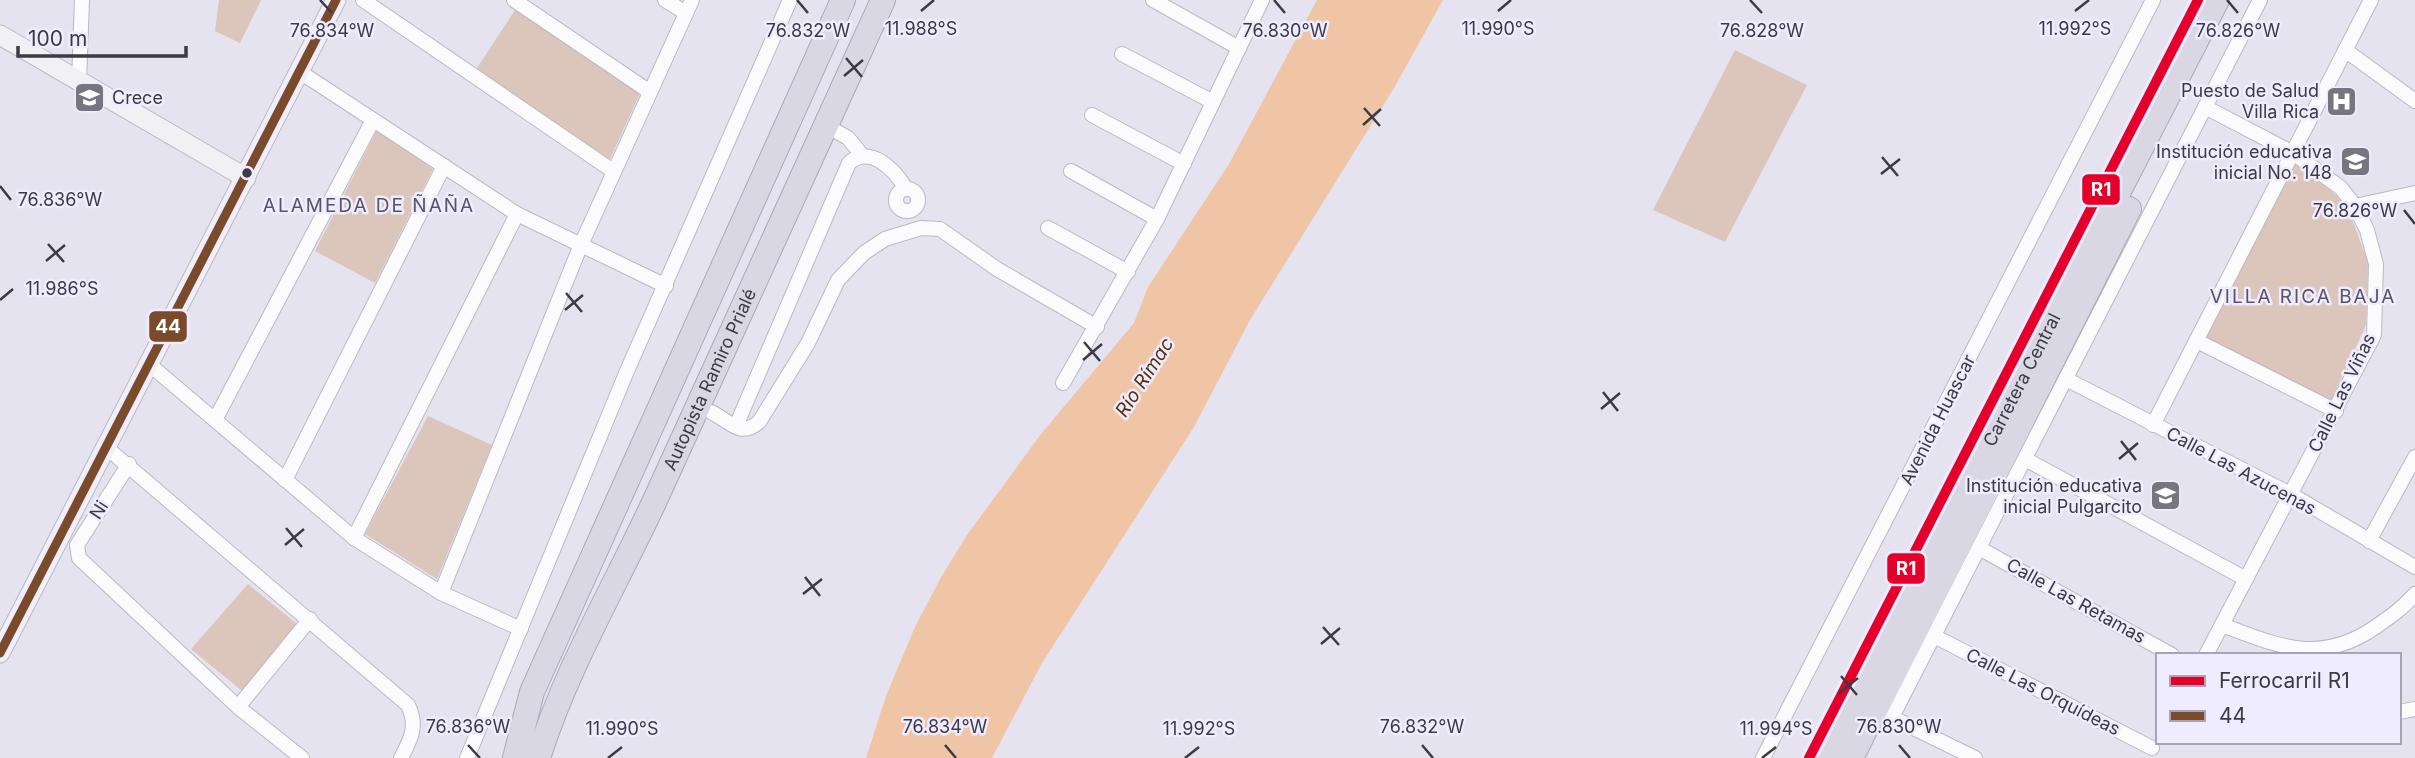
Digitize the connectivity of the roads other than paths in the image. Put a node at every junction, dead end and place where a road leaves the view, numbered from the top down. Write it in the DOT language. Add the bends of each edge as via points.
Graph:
graph roads {
  1 [pos="82,0"];
  2 [pos="336,0"];
  3 [pos="363,0"];
  4 [pos="514,0"];
  5 [pos="665,0"];
  6 [pos="790,0"];
  7 [pos="843,0"];
  8 [pos="883,0"];
  9 [pos="1153,0"];
  10 [pos="1262,0"];
  11 [pos="2153,0"];
  12 [pos="2217,0"];
  13 [pos="2234,0"];
  14 [pos="2260,0"];
  15 [pos="2371,0"];
  16 [pos="689,7"];
  17 [pos="0,35"];
  18 [pos="1240,48"];
  19 [pos="2346,50"];
  20 [pos="1122,54"];
  21 [pos="300,72"];
  22 [pos="79,82"];
  23 [pos="650,92"];
  24 [pos="2415,101"];
  25 [pos="1213,102"];
  26 [pos="2205,107"];
  27 [pos="1092,115"];
  28 [pos="373,120"];
  29 [pos="825,125"];
  30 [pos="2293,153"];
  31 [pos="862,155"];
  32 [pos="1184,164"];
  33 [pos="444,166"];
  34 [pos="613,171"];
  35 [pos="1072,171"];
  36 [pos="246,178"];
  37 [pos="906,189"];
  38 [pos="2415,194"];
  39 [pos="2356,206"];
  40 [pos="517,214"];
  41 [pos="1157,219"];
  42 [pos="1048,228"];
  43 [pos="580,247"];
  44 [pos="1128,272"];
  45 [pos="666,286"];
  46 [pos="1097,327"];
  47 [pos="2197,341"];
  48 [pos="149,365"];
  49 [pos="2066,379"];
  50 [pos="1063,383"];
  51 [pos="2336,411"];
  52 [pos="711,412"];
  53 [pos="215,420"];
  54 [pos="2153,425"];
  55 [pos="736,426"];
  56 [pos="107,448"];
  57 [pos="2415,457"];
  58 [pos="2025,459"];
  59 [pos="129,464"];
  60 [pos="285,480"];
  61 [pos="2292,495"];
  62 [pos="354,538"];
  63 [pos="2369,541"];
  64 [pos="1979,548"];
  65 [pos="2415,567"];
  66 [pos="2246,579"];
  67 [pos="441,593"];
  68 [pos="2415,594"];
  69 [pos="310,619"];
  70 [pos="2222,625"];
  71 [pos="1916,628"];
  72 [pos="521,629"];
  73 [pos="0,653"];
  74 [pos="2168,653"];
  75 [pos="2207,653"];
  76 [pos="529,705"];
  77 [pos="238,707"];
  78 [pos="1884,714"];
  79 [pos="2152,748"];
  80 [pos="302,758"];
  81 [pos="401,758"];
  82 [pos="467,758"];
  83 [pos="498,758"];
  84 [pos="515,758"];
  85 [pos="538,758"];
  86 [pos="1763,758"];
  87 [pos="1828,758"];
  88 [pos="1851,758"];
  89 [pos="1975,758"];
  1 -- 22 [label="street"];
  2 -- 21 [label="street"];
  3 -- 34 [label="street"];
  4 -- 23 [label="street"];
  5 -- 16 [label="street"];
  6 -- 45 [label="street"];
  7 -- 76 [label="highway, Autopista Ramiro Prialé"];
  8 -- 29 [label="highway, Autopista Ramiro Prialé"];
  9 -- 18 [label="street"];
  10 -- 18 [label="street"];
  11 -- 86 [label="street, Avenida Huascar"];
  12 -- 71 [label="highway, Carretera Central"];
  13 -- 71 [label="highway, Carretera Central"];
  14 -- 26 [label="street"];
  15 -- 19 [label="street"];
  16 -- 23 [label="street"];
  17 -- 22 [label="street"];
  18 -- 25 [label="street"];
  19 -- 24 [label="street"];
  19 -- 30 [label="street"];
  20 -- 25 [label="street"];
  21 -- 28 [label="street"];
  21 -- 36 [label="street"];
  22 -- 36 [label="street"];
  23 -- 34 [label="street"];
  25 -- 32 [label="street"];
  26 -- 30 [label="street, Calle Las Viñas"];
  26 -- 49 [label="street"];
  27 -- 32 [label="street"];
  28 -- 33 [label="street"];
  28 -- 53 [label="street"];
  29 -- 31 [label="street" via="848,138"];
  29 -- 85 [label="highway, Autopista Ramiro Prialé" via="655,500 579,652"];
  30 -- 39 [label="street, Calle Las Viñas" via="2341,188"];
  30 -- 47 [label="street"];
  31 -- 37 [label="street" via="881,161"];
  31 -- 55 [label="street" via="849,163"];
  32 -- 41 [label="street"];
  33 -- 40 [label="street"];
  33 -- 60 [label="street"];
  34 -- 43 [label="street"];
  35 -- 41 [label="street"];
  36 -- 48 [label="street"];
  38 -- 39 [label="street"];
  39 -- 51 [label="street, Calle Las Viñas" via="2376,264 2374,335"];
  40 -- 43 [label="street"];
  40 -- 62 [label="street"];
  41 -- 44 [label="street"];
  42 -- 44 [label="street"];
  43 -- 45 [label="street"];
  43 -- 67 [label="street"];
  44 -- 46 [label="street"];
  45 -- 72 [label="street"];
  46 -- 50 [label="street"];
  46 -- 55 [label="street" via="997,269 940,229 921,228 885,239 863,253 838,279 808,343 759,422 749,430"];
  47 -- 51 [label="street"];
  47 -- 54 [label="street"];
  48 -- 53 [label="street"];
  48 -- 56 [label="street"];
  49 -- 54 [label="street, Calle Las Azucenas"];
  49 -- 58 [label="street"];
  51 -- 61 [label="street, Calle Las Viñas"];
  52 -- 55 [label="street"];
  53 -- 60 [label="street"];
  54 -- 61 [label="street, Calle Las Azucenas"];
  56 -- 59 [label="street"];
  56 -- 73 [label="street"];
  57 -- 63 [label="street"];
  58 -- 64 [label="street"];
  58 -- 66 [label="street"];
  59 -- 69 [label="street"];
  59 -- 77 [label="street, Ni" via="77,545 79,558"];
  60 -- 62 [label="street"];
  61 -- 63 [label="street, Calle Las Azucenas"];
  61 -- 66 [label="street, Calle Las Viñas"];
  62 -- 67 [label="street"];
  63 -- 65 [label="street, Calle Las Azucenas"];
  64 -- 71 [label="street"];
  64 -- 74 [label="street, Calle Las Retamas"];
  66 -- 70 [label="street, Calle Las Viñas"];
  67 -- 72 [label="street"];
  68 -- 70 [label="street" via="2402,609 2356,640 2314,651 2275,645"];
  69 -- 77 [label="street"];
  69 -- 81 [label="street" via="408,705 415,719 412,738"];
  70 -- 75 [label="street, Calle Las Viñas"];
  71 -- 78 [label="highway, Carretera Central"];
  71 -- 79 [label="street, Calle Las Orquídeas"];
  71 -- 87 [label="highway, Carretera Central"];
  72 -- 82 [label="street"];
  76 -- 83 [label="highway" via="512,722"];
  76 -- 84 [label="highway, Autopista Ramiro Prialé"];
  77 -- 80 [label="street"];
  78 -- 88 [label="highway, Carretera Central"];
  78 -- 89 [label="street"];
}
